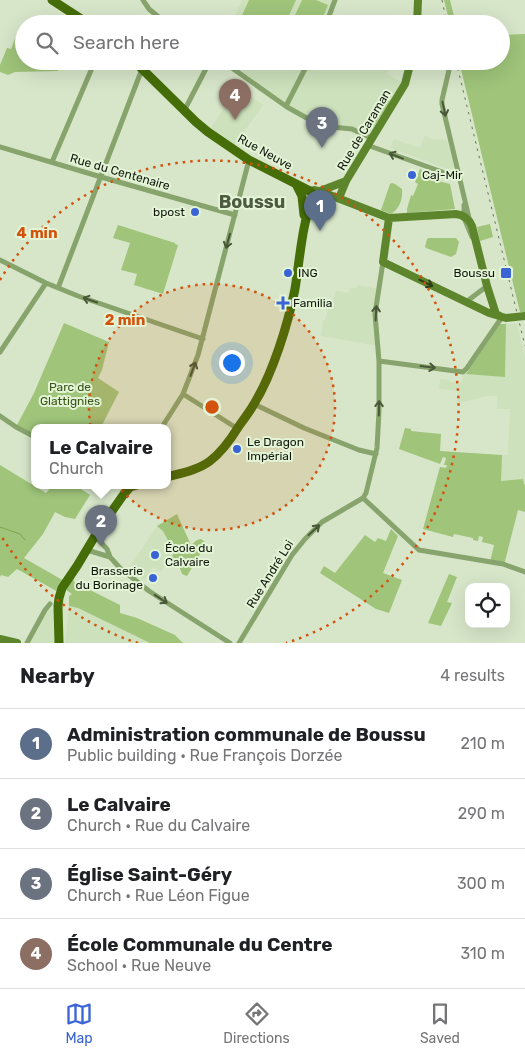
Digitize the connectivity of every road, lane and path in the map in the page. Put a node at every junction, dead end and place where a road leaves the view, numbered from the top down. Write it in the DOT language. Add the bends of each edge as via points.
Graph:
graph roads {
  1 [pos="52,0"];
  2 [pos="143,0"];
  3 [pos="335,0"];
  4 [pos="418,0"];
  5 [pos="75,15"];
  6 [pos="156,15"];
  7 [pos="329,15"];
  8 [pos="417,15"];
  9 [pos="91,70"];
  10 [pos="142,70"];
  11 [pos="143,70"];
  12 [pos="205,70"];
  13 [pos="235,70"];
  14 [pos="304,70"];
  15 [pos="409,70"];
  16 [pos="450,70"];
  17 [pos="286,106"];
  18 [pos="184,111"];
  19 [pos="370,141"];
  20 [pos="0,147"];
  21 [pos="249,160"];
  22 [pos="52,162"];
  23 [pos="459,175"];
  24 [pos="101,177"];
  25 [pos="346,181"];
  26 [pos="311,194"];
  27 [pos="339,198"];
  28 [pos="465,202"];
  29 [pos="460,214"];
  30 [pos="235,215"];
  31 [pos="389,218"];
  32 [pos="470,222"];
  33 [pos="477,245"];
  34 [pos="0,260"];
  35 [pos="383,262"];
  36 [pos="46,283"];
  37 [pos="487,286"];
  38 [pos="58,288"];
  39 [pos="466,302"];
  40 [pos="525,316"];
  41 [pos="502,317"];
  42 [pos="203,339"];
  43 [pos="0,352"];
  44 [pos="379,361"];
  45 [pos="183,394"];
  46 [pos="254,404"];
  47 [pos="0,416"];
  48 [pos="164,424"];
  49 [pos="238,428"];
  50 [pos="31,435"];
  51 [pos="376,454"];
  52 [pos="171,476"];
  53 [pos="128,489"];
  54 [pos="363,498"];
  55 [pos="95,536"];
  56 [pos="87,550"];
  57 [pos="110,557"];
  58 [pos="525,572"];
  59 [pos="64,589"];
  60 [pos="50,604"];
  61 [pos="0,639"];
  62 [pos="17,643"];
  63 [pos="27,643"];
  64 [pos="60,643"];
  65 [pos="65,643"];
  66 [pos="230,643"];
  67 [pos="239,643"];
  1 -- 5 [label="main road"];
  2 -- 6 [label="street"];
  3 -- 7 [label="street"];
  4 -- 8 [label="street"];
  9 -- 22 [label="street"];
  10 -- 24 [label="street"];
  11 -- 18 [label="main road, Rue Neuve"];
  12 -- 18 [label="street"];
  13 -- 17 [label="street"];
  14 -- 17 [label="street"];
  15 -- 19 [label="street, Rue de Caraman" via="405,84"];
  16 -- 23 [label="street, one-way" via="442,100"];
  17 -- 19 [label="street" via="321,126 352,129"];
  18 -- 21 [label="main road, Rue Neuve"];
  23 -- 19 [label="street, one-way" via="445,173"];
  19 -- 25 [label="street, Rue de Caraman"];
  20 -- 22 [label="street, Rue du Centenaire"];
  21 -- 26 [label="main road, Rue Neuve"];
  21 -- 30 [label="street"];
  22 -- 24 [label="street, Rue du Centenaire"];
  23 -- 28 [label="street"];
  24 -- 30 [label="street, Rue du Centenaire"];
  24 -- 38 [label="street"];
  25 -- 26 [label="street, Rue de Caraman"];
  25 -- 27 [label="street, Rue de Caraman"];
  26 -- 27 [label="street"];
  26 -- 46 [label="main road" via="304,209 295,288 285,326 271,368"];
  27 -- 31 [label="street"];
  28 -- 29 [label="street"];
  28 -- 32 [label="street"];
  29 -- 31 [label="street"];
  29 -- 32 [label="street"];
  29 -- 33 [label="street"];
  30 -- 42 [label="street, one-way"];
  31 -- 35 [label="street"];
  32 -- 33 [label="street"];
  33 -- 37 [label="street"];
  34 -- 36 [label="street"];
  35 -- 39 [label="street, one-way"];
  44 -- 35 [label="street, one-way" via="375,314"];
  36 -- 38 [label="street"];
  36 -- 43 [label="street"];
  37 -- 39 [label="street"];
  37 -- 41 [label="street" via="496,314"];
  42 -- 38 [label="street, one-way"];
  39 -- 41 [label="street"];
  40 -- 41 [label="street"];
  44 -- 41 [label="street, one-way" via="462,372"];
  45 -- 42 [label="street, one-way"];
  51 -- 44 [label="street, one-way"];
  45 -- 48 [label="street"];
  45 -- 49 [label="street"];
  46 -- 49 [label="main road"];
  46 -- 51 [label="street" via="304,428 363,452"];
  47 -- 50 [label="street"];
  49 -- 52 [label="main road" via="209,461"];
  51 -- 54 [label="street"];
  53 -- 55 [label="main road"];
  54 -- 58 [label="street" via="420,550 503,564"];
  67 -- 54 [label="street, Rue André Loi, one-way" via="305,539 322,522"];
  55 -- 56 [label="main road"];
  55 -- 57 [label="street"];
  56 -- 57 [label="street"];
  56 -- 59 [label="main road"];
  57 -- 66 [label="street, one-way" via="149,591"];
  59 -- 64 [label="main road" via="58,606"];
  59 -- 65 [label="main road"];
  60 -- 63 [label="street"];
  61 -- 62 [label="street"];
}
